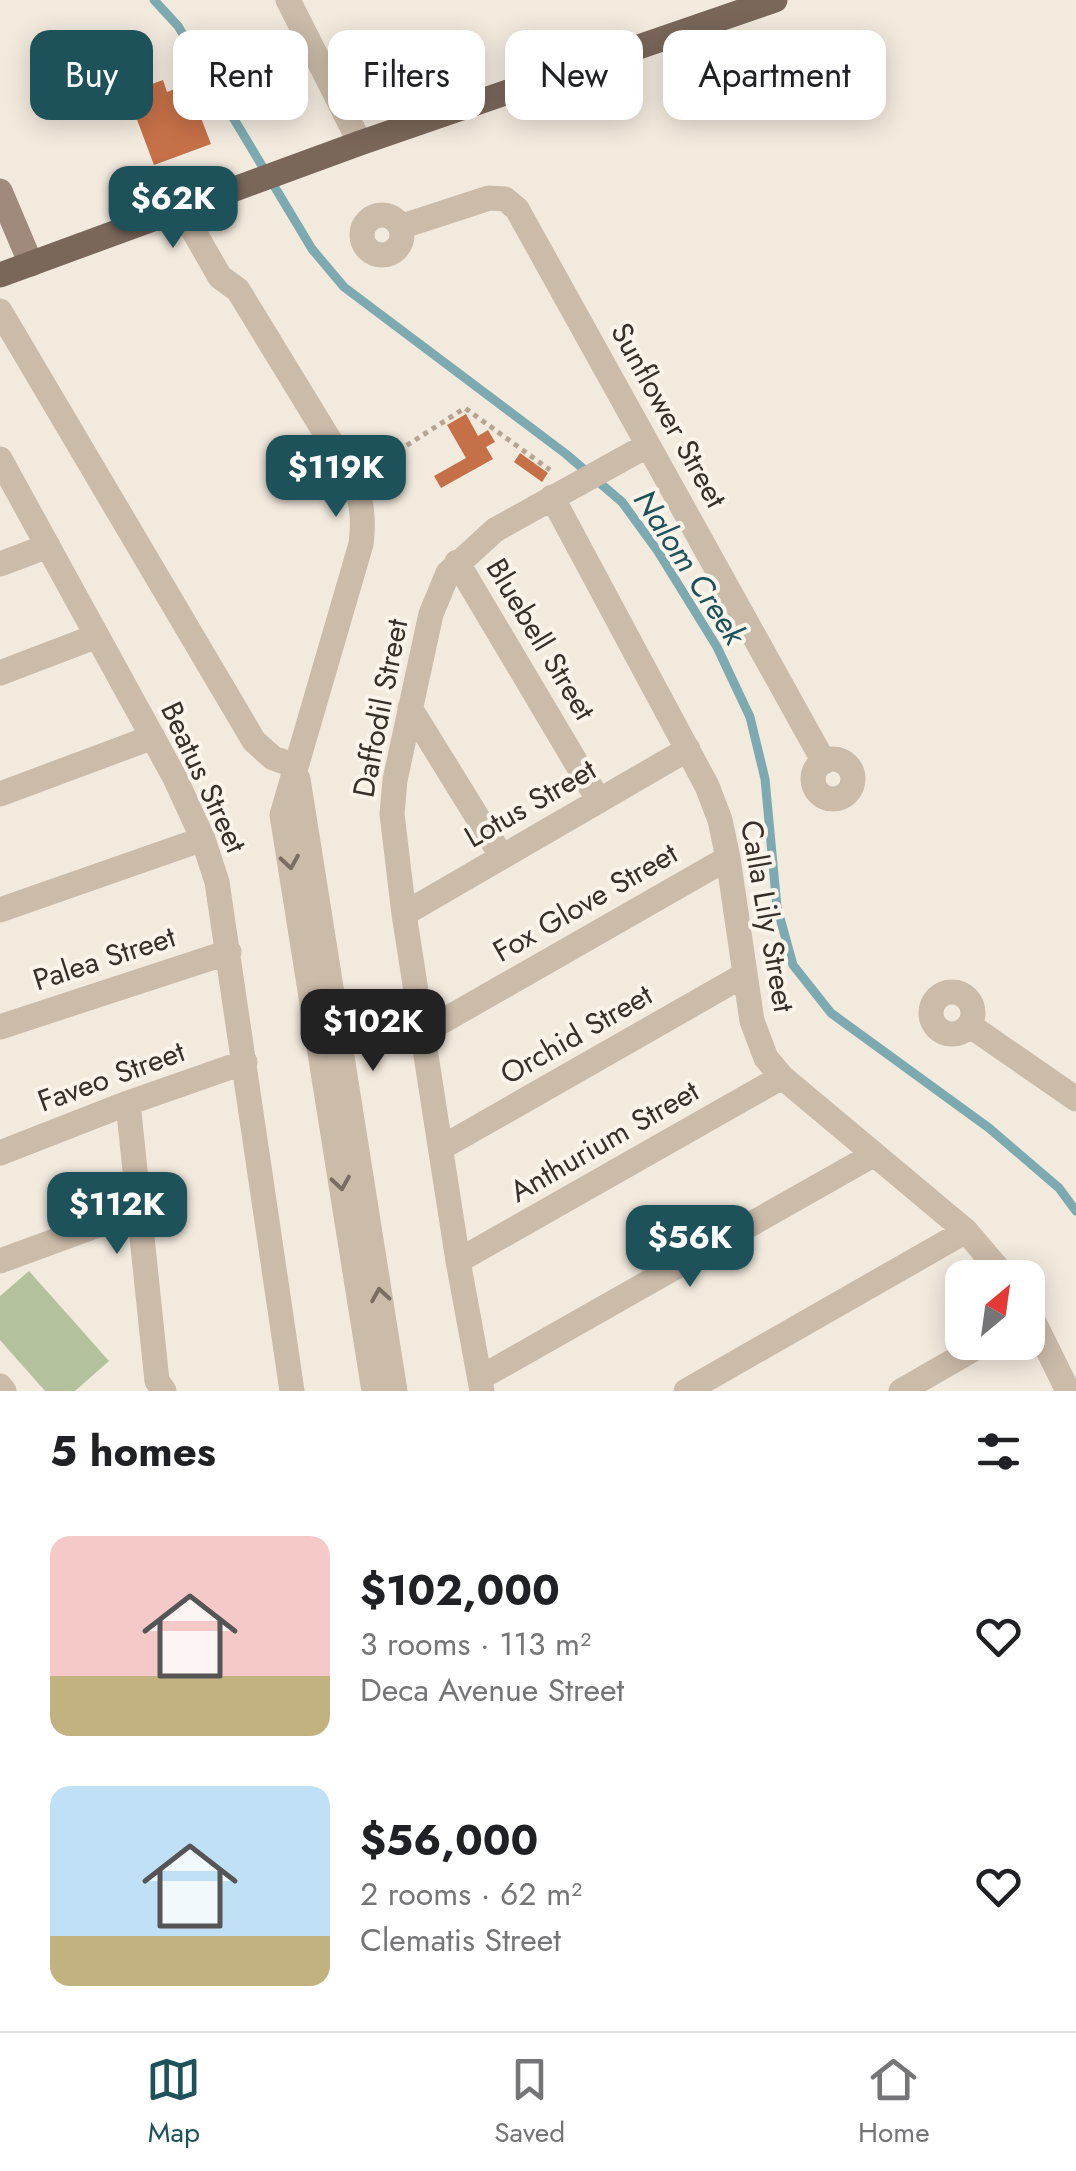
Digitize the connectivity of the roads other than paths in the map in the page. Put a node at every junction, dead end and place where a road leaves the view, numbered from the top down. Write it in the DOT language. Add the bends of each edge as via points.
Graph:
graph roads {
  1 [pos="288,0"];
  2 [pos="775,0"];
  3 [pos="360,144"];
  4 [pos="0,191"];
  5 [pos="188,206"];
  6 [pos="400,228"];
  7 [pos="31,264"];
  8 [pos="0,275"];
  9 [pos="0,311"];
  10 [pos="648,445"];
  11 [pos="0,459"];
  12 [pos="568,489"];
  13 [pos="48,546"];
  14 [pos="457,562"];
  15 [pos="0,564"];
  16 [pos="97,636"];
  17 [pos="0,673"];
  18 [pos="410,708"];
  19 [pos="153,737"];
  20 [pos="688,749"];
  21 [pos="824,762"];
  22 [pos="296,766"];
  23 [pos="0,794"];
  24 [pos="599,801"];
  25 [pos="203,839"];
  26 [pos="502,857"];
  27 [pos="728,858"];
  28 [pos="0,910"];
  29 [pos="404,914"];
  30 [pos="229,952"];
  31 [pos="744,976"];
  32 [pos="970,1025"];
  33 [pos="0,1027"];
  34 [pos="422,1033"];
  35 [pos="245,1062"];
  36 [pos="782,1076"];
  37 [pos="1076,1099"];
  38 [pos="128,1102"];
  39 [pos="441,1148"];
  40 [pos="0,1153"];
  41 [pos="873,1155"];
  42 [pos="139,1210"];
  43 [pos="966,1231"];
  44 [pos="362,1246"];
  45 [pos="991,1260"];
  46 [pos="0,1261"];
  47 [pos="458,1261"];
  48 [pos="1045,1346"];
  49 [pos="955,1360"];
  50 [pos="481,1385"];
  51 [pos="155,1388"];
  52 [pos="292,1391"];
  53 [pos="374,1391"];
  54 [pos="395,1391"];
  55 [pos="686,1391"];
  56 [pos="901,1391"];
  57 [pos="1068,1391"];
  1 -- 3 [label="street"];
  2 -- 3 [label="main road"];
  3 -- 5 [label="main road"];
  4 -- 7 [label="street"];
  5 -- 7 [label="main road"];
  5 -- 22 [label="street" via="220,277 238,290 362,500 361,544"];
  6 -- 10 [label="street, Sunflower Street" via="489,198 512,203"];
  7 -- 8 [label="main road"];
  9 -- 22 [label="street" via="254,741"];
  10 -- 12 [label="street, Daffodil Street"];
  10 -- 21 [label="street, Sunflower Street"];
  11 -- 13 [label="street, Beatus Street"];
  12 -- 14 [label="street, Daffodil Street" via="495,530"];
  12 -- 20 [label="street, Calla Lily Street"];
  13 -- 15 [label="street"];
  13 -- 16 [label="street, Beatus Street"];
  14 -- 18 [label="street, Daffodil Street" via="436,596"];
  14 -- 24 [label="street, Bluebell Street"];
  16 -- 17 [label="street"];
  16 -- 19 [label="street, Beatus Street"];
  18 -- 26 [label="street"];
  18 -- 29 [label="street, Daffodil Street" via="392,814"];
  19 -- 23 [label="street"];
  19 -- 25 [label="street, Beatus Street"];
  20 -- 24 [label="street, Lotus Street"];
  20 -- 27 [label="street, Calla Lily Street" via="720,820"];
  22 -- 44 [label="street"];
  24 -- 26 [label="street, Lotus Street"];
  25 -- 28 [label="street"];
  25 -- 30 [label="street, Beatus Street"];
  26 -- 29 [label="street, Lotus Street"];
  27 -- 31 [label="street, Calla Lily Street"];
  27 -- 34 [label="street, Fox Glove Street"];
  29 -- 34 [label="street, Daffodil Street"];
  30 -- 33 [label="street, Palea Street"];
  30 -- 35 [label="street, Beatus Street"];
  31 -- 36 [label="street, Calla Lily Street" via="757,1041"];
  31 -- 39 [label="street, Orchid Street"];
  32 -- 37 [label="street"];
  34 -- 39 [label="street, Daffodil Street"];
  35 -- 38 [label="street, Faveo Street"];
  35 -- 52 [label="street, Beatus Street"];
  36 -- 41 [label="street, Calla Lily Street"];
  36 -- 47 [label="street, Anthurium Street"];
  38 -- 40 [label="street, Faveo Street"];
  38 -- 42 [label="street"];
  39 -- 47 [label="street, Daffodil Street"];
  41 -- 43 [label="street, Calla Lily Street"];
  41 -- 50 [label="street"];
  42 -- 46 [label="street"];
  42 -- 51 [label="street"];
  43 -- 45 [label="street, Calla Lily Street"];
  43 -- 55 [label="street"];
  44 -- 53 [label="street"];
  54 -- 44 [label="street, one-way"];
  47 -- 50 [label="street, Daffodil Street"];
  48 -- 57 [label="street"];
  49 -- 56 [label="street"];
}
